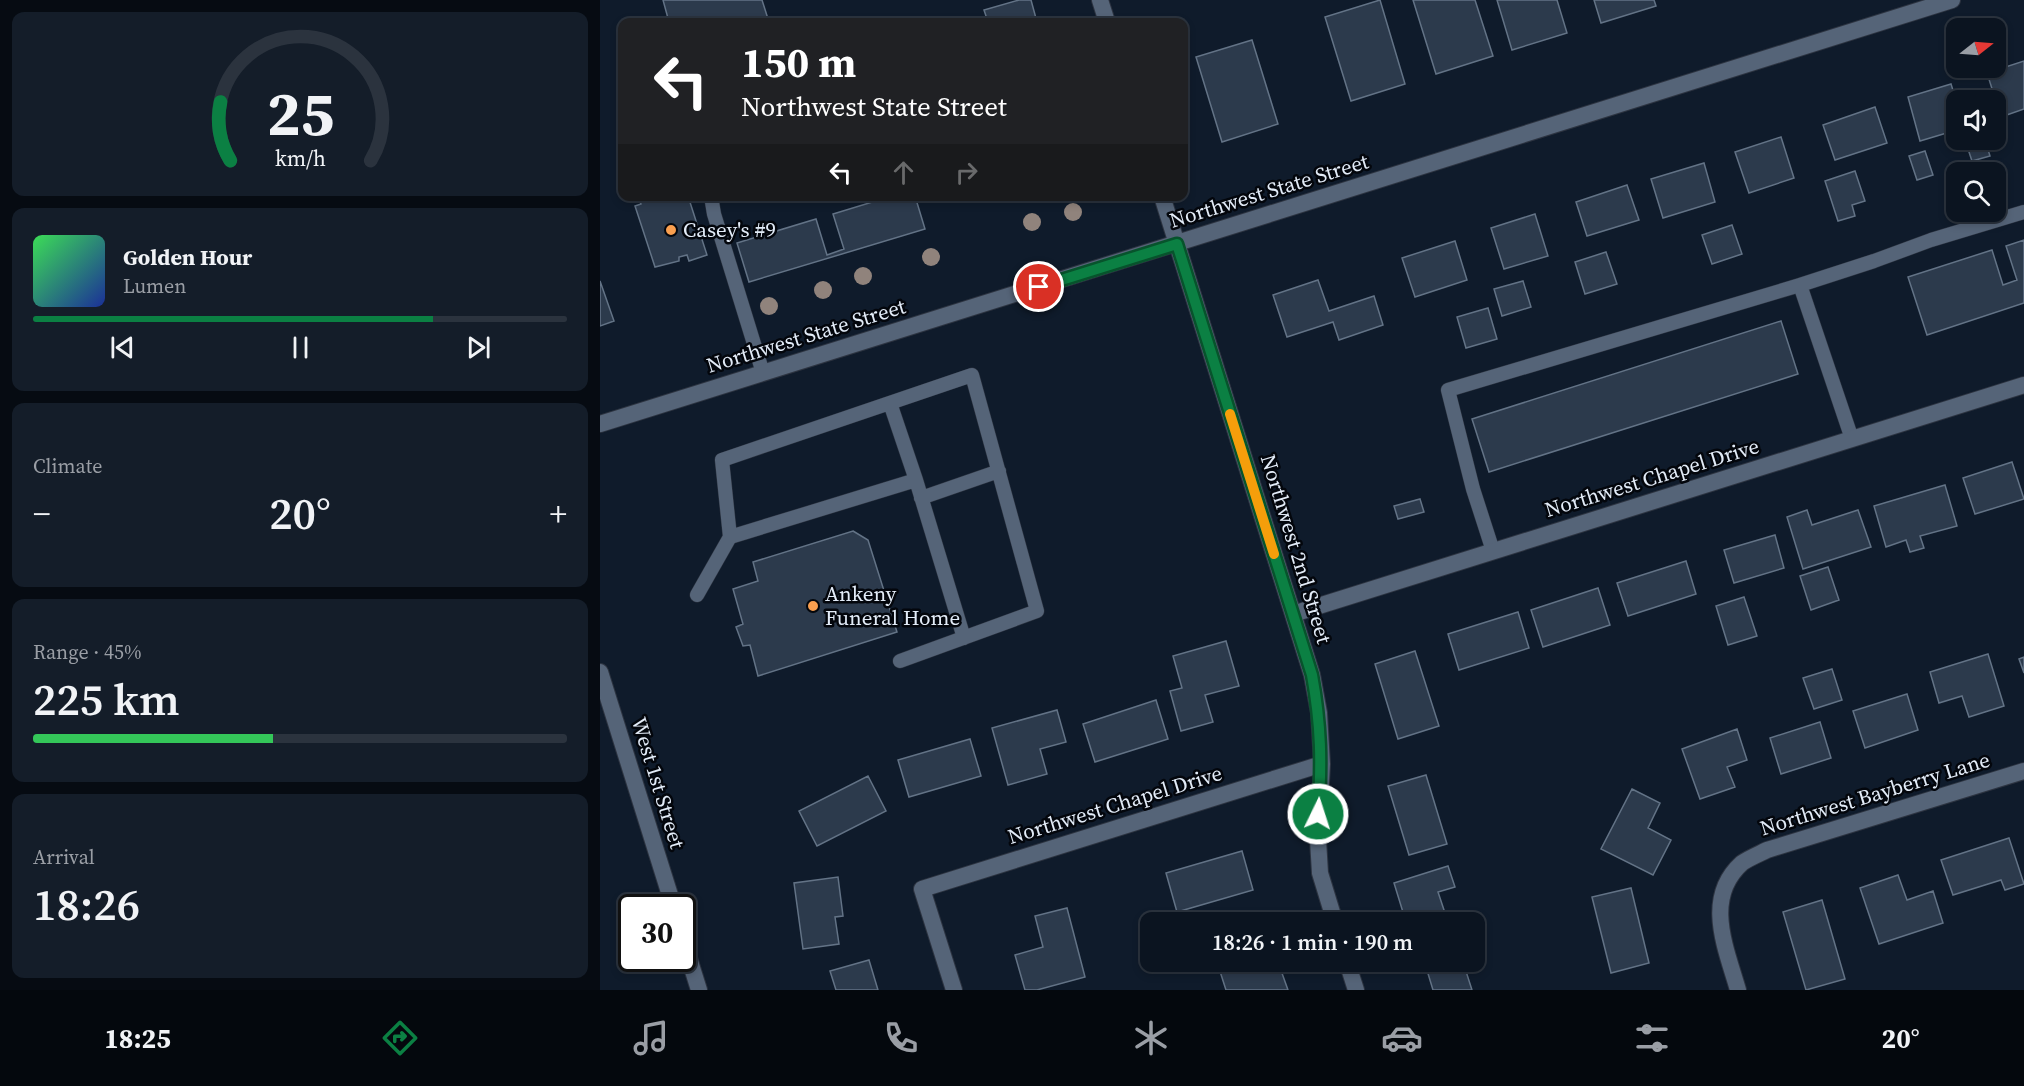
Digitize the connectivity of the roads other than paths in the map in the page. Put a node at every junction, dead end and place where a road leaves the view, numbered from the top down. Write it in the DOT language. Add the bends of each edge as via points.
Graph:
graph roads {
  1 [pos="1100,0"];
  2 [pos="1952,0"];
  3 [pos="1106,18"];
  4 [pos="712,201"];
  5 [pos="1164,201"];
  6 [pos="2024,212"];
  7 [pos="1177,244"];
  8 [pos="1800,285"];
  9 [pos="763,373"];
  10 [pos="2024,385"];
  11 [pos="890,403"];
  12 [pos="600,424"];
  13 [pos="1852,439"];
  14 [pos="999,471"];
  15 [pos="916,480"];
  16 [pos="921,498"];
  17 [pos="730,537"];
  18 [pos="1493,551"];
  19 [pos="697,595"];
  20 [pos="1293,614"];
  21 [pos="964,638"];
  22 [pos="900,661"];
  23 [pos="600,672"];
  24 [pos="1322,764"];
  25 [pos="2024,771"];
  26 [pos="670,894"];
  27 [pos="1332,912"];
  28 [pos="693,972"];
  29 [pos="1350,972"];
  30 [pos="699,990"];
  31 [pos="954,990"];
  32 [pos="1356,990"];
  33 [pos="1738,990"];
  1 -- 3 [label="street"];
  2 -- 7 [label="street, Northwest State Street"];
  4 -- 9 [label="lane"];
  5 -- 7 [label="street, Northwest 2nd Street"];
  6 -- 8 [label="lane"];
  7 -- 9 [label="street, Northwest State Street"];
  7 -- 20 [label="street, Northwest 2nd Street"];
  8 -- 13 [label="lane"];
  8 -- 18 [label="lane" via="1448,390"];
  9 -- 12 [label="street, Northwest State Street"];
  10 -- 13 [label="street, Northwest Chapel Drive"];
  11 -- 14 [label="lane" via="972,375"];
  11 -- 15 [label="lane"];
  11 -- 17 [label="lane" via="722,460"];
  13 -- 18 [label="street, Northwest Chapel Drive"];
  14 -- 16 [label="lane"];
  14 -- 21 [label="lane" via="1037,611"];
  15 -- 16 [label="lane"];
  15 -- 17 [label="lane"];
  16 -- 21 [label="lane"];
  17 -- 19 [label="lane"];
  18 -- 20 [label="street, Northwest Chapel Drive"];
  20 -- 24 [label="street, Northwest 2nd Street" via="1312,675"];
  21 -- 22 [label="lane"];
  23 -- 26 [label="street, West 1st Street"];
  24 -- 27 [label="street, Northwest 2nd Street" via="1320,873"];
  24 -- 31 [label="street, Northwest Chapel Drive" via="922,889"];
  25 -- 33 [label="street, Northwest Bayberry Lane" via="1767,850 1743,862 1726,884 1719,910"];
  28 -- 30 [label="street"];
  29 -- 32 [label="street"];
}
